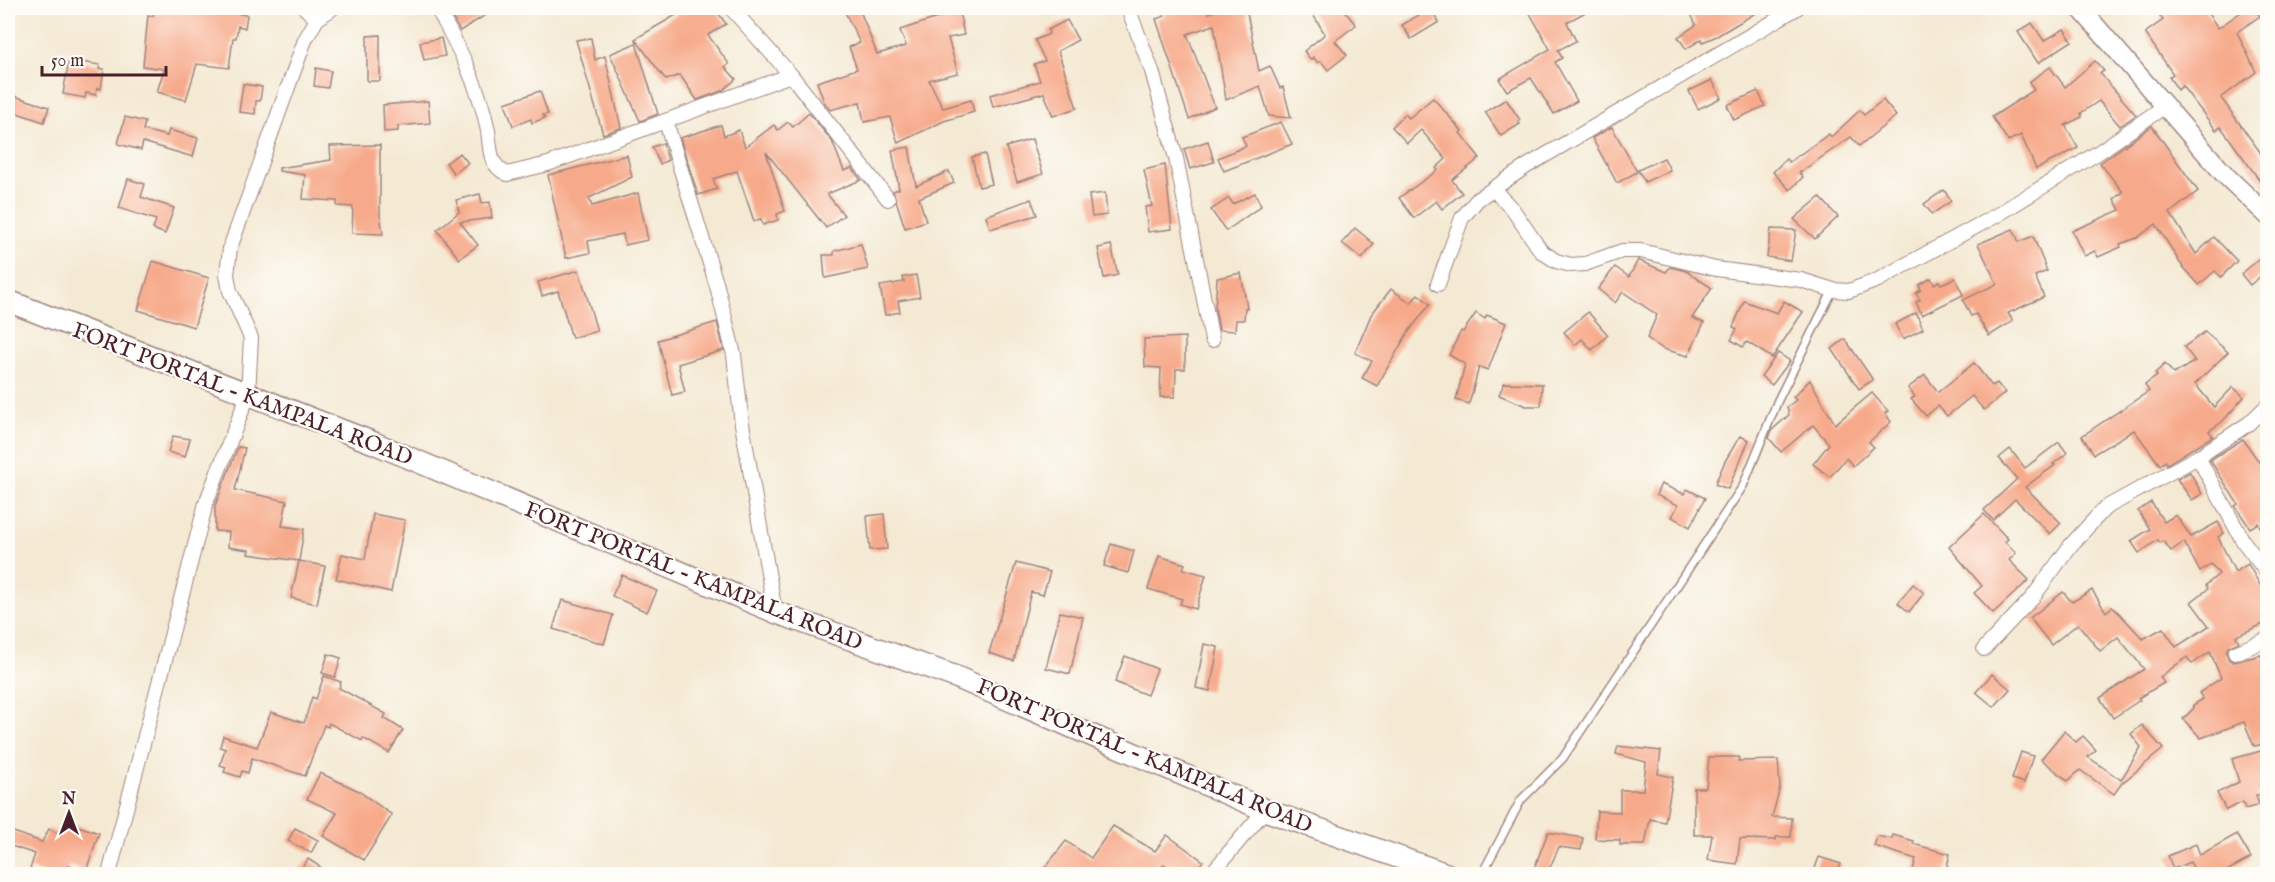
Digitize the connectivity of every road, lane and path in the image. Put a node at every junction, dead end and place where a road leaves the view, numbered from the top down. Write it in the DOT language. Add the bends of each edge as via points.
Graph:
graph roads {
  1 [pos="305,8"];
  2 [pos="333,8"];
  3 [pos="437,8"];
  4 [pos="731,8"];
  5 [pos="1128,8"];
  6 [pos="1797,8"];
  7 [pos="2080,8"];
  8 [pos="317,19"];
  9 [pos="792,75"];
  10 [pos="2165,106"];
  11 [pos="666,122"];
  12 [pos="1493,189"];
  13 [pos="888,199"];
  14 [pos="2268,216"];
  15 [pos="1438,284"];
  16 [pos="1833,290"];
  17 [pos="8,302"];
  18 [pos="1212,340"];
  19 [pos="248,395"];
  20 [pos="2268,405"];
  21 [pos="2198,457"];
  22 [pos="2268,574"];
  23 [pos="775,612"];
  24 [pos="2268,639"];
  25 [pos="1984,649"];
  26 [pos="2235,653"];
  27 [pos="1265,810"];
  28 [pos="109,874"];
  29 [pos="1211,874"];
  30 [pos="1446,874"];
  31 [pos="1482,874"];
  1 -- 8 [label="street"];
  2 -- 8 [label="street"];
  3 -- 11 [label="street" via="475,87 488,132 488,152 497,169 507,174 548,165"];
  4 -- 9 [label="street"];
  5 -- 18 [label="street" via="1152,71 1176,158"];
  6 -- 12 [label="street"];
  7 -- 10 [label="street"];
  8 -- 19 [label="street" via="305,40 230,248 230,291 251,338"];
  9 -- 11 [label="street"];
  9 -- 13 [label="street"];
  10 -- 14 [label="street"];
  10 -- 16 [label="street" via="2006,209 1878,280 1849,291"];
  11 -- 23 [label="street" via="717,286 734,355"];
  12 -- 15 [label="street" via="1462,218"];
  12 -- 16 [label="street" via="1517,215 1541,251 1556,261 1585,264 1622,251 1641,251 1716,268 1801,280"];
  16 -- 31 [label="lane" via="1778,400 1743,486 1563,758 1521,800"];
  17 -- 19 [label="main road, FORT PORTAL - KAMPALA ROAD"];
  19 -- 23 [label="main road, FORT PORTAL - KAMPALA ROAD" via="374,442"];
  19 -- 28 [label="street" via="206,503"];
  20 -- 21 [label="street" via="2248,424"];
  21 -- 22 [label="street" via="2243,541"];
  21 -- 25 [label="street" via="2105,507 2033,597"];
  23 -- 27 [label="main road, FORT PORTAL - KAMPALA ROAD" via="956,676"];
  24 -- 26 [label="street"];
  27 -- 29 [label="street"];
  27 -- 30 [label="main road, FORT PORTAL - KAMPALA ROAD"];
}
